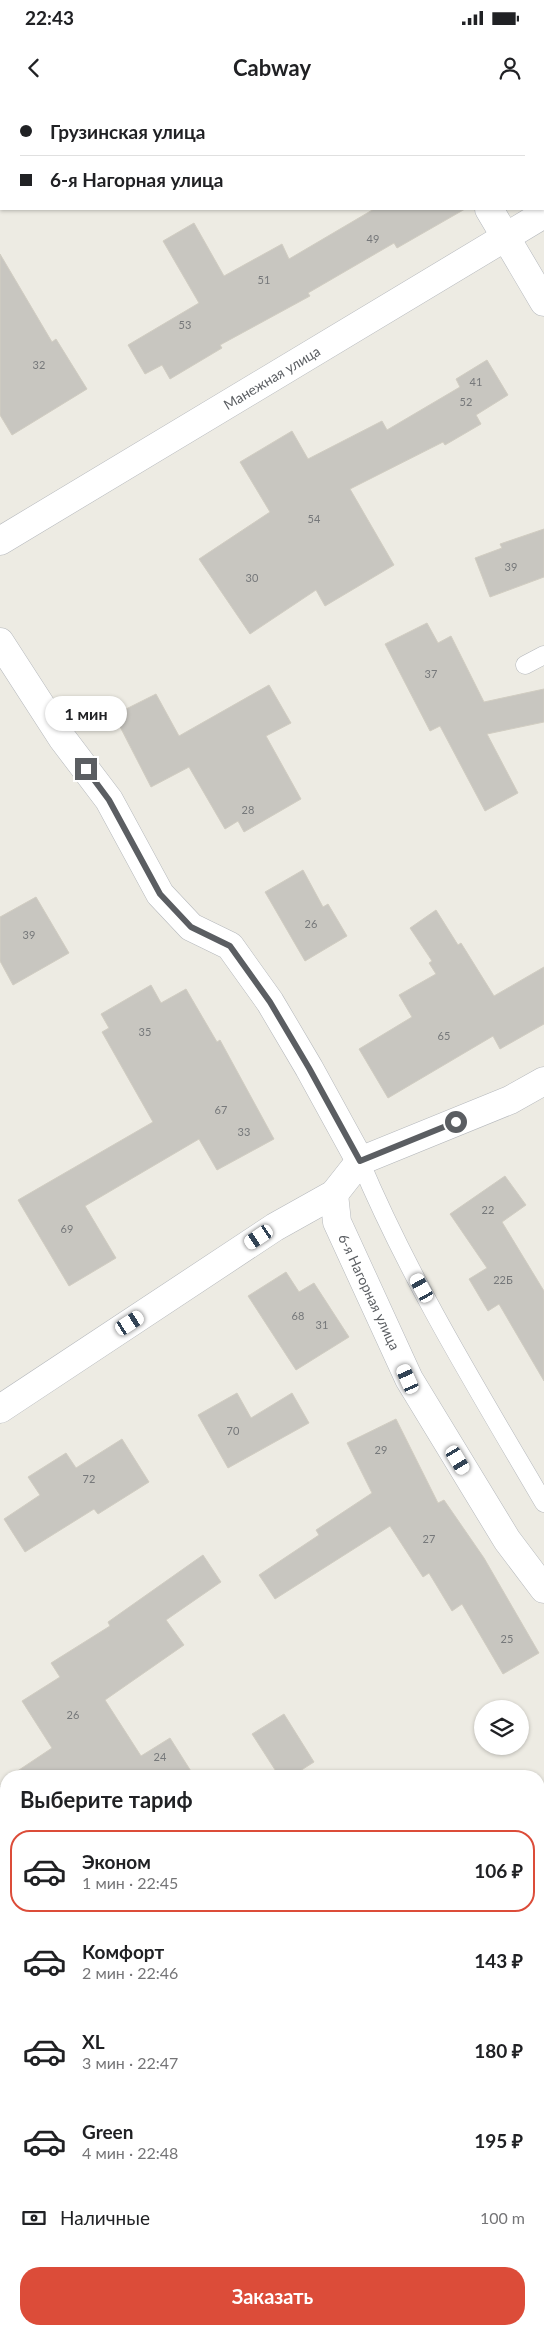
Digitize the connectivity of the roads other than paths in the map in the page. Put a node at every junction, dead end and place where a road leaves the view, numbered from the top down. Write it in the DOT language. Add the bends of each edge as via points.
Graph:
graph roads {
  1 [pos="490,210"];
  2 [pos="544,214"];
  3 [pos="506,238"];
  4 [pos="544,302"];
  5 [pos="0,541"];
  6 [pos="0,642"];
  7 [pos="544,655"];
  8 [pos="525,665"];
  9 [pos="544,1081"];
  10 [pos="360,1161"];
  11 [pos="334,1194"];
  12 [pos="0,1409"];
  13 [pos="544,1503"];
  14 [pos="544,1589"];
  1 -- 3 [label="street"];
  2 -- 3 [label="street, Манежная улица"];
  3 -- 4 [label="street"];
  3 -- 5 [label="street, Манежная улица"];
  6 -- 10 [label="street" via="62,738 109,800 160,894 191,927 230,946 270,1002"];
  7 -- 8 [label="lane"];
  9 -- 10 [label="street" via="510,1100"];
  10 -- 11 [label="street"];
  10 -- 13 [label="lane" via="386,1222"];
  11 -- 12 [label="street" via="275,1227"];
  11 -- 14 [label="street, 6-я Нагорная улица" via="337,1222 408,1379 507,1540"];
}
